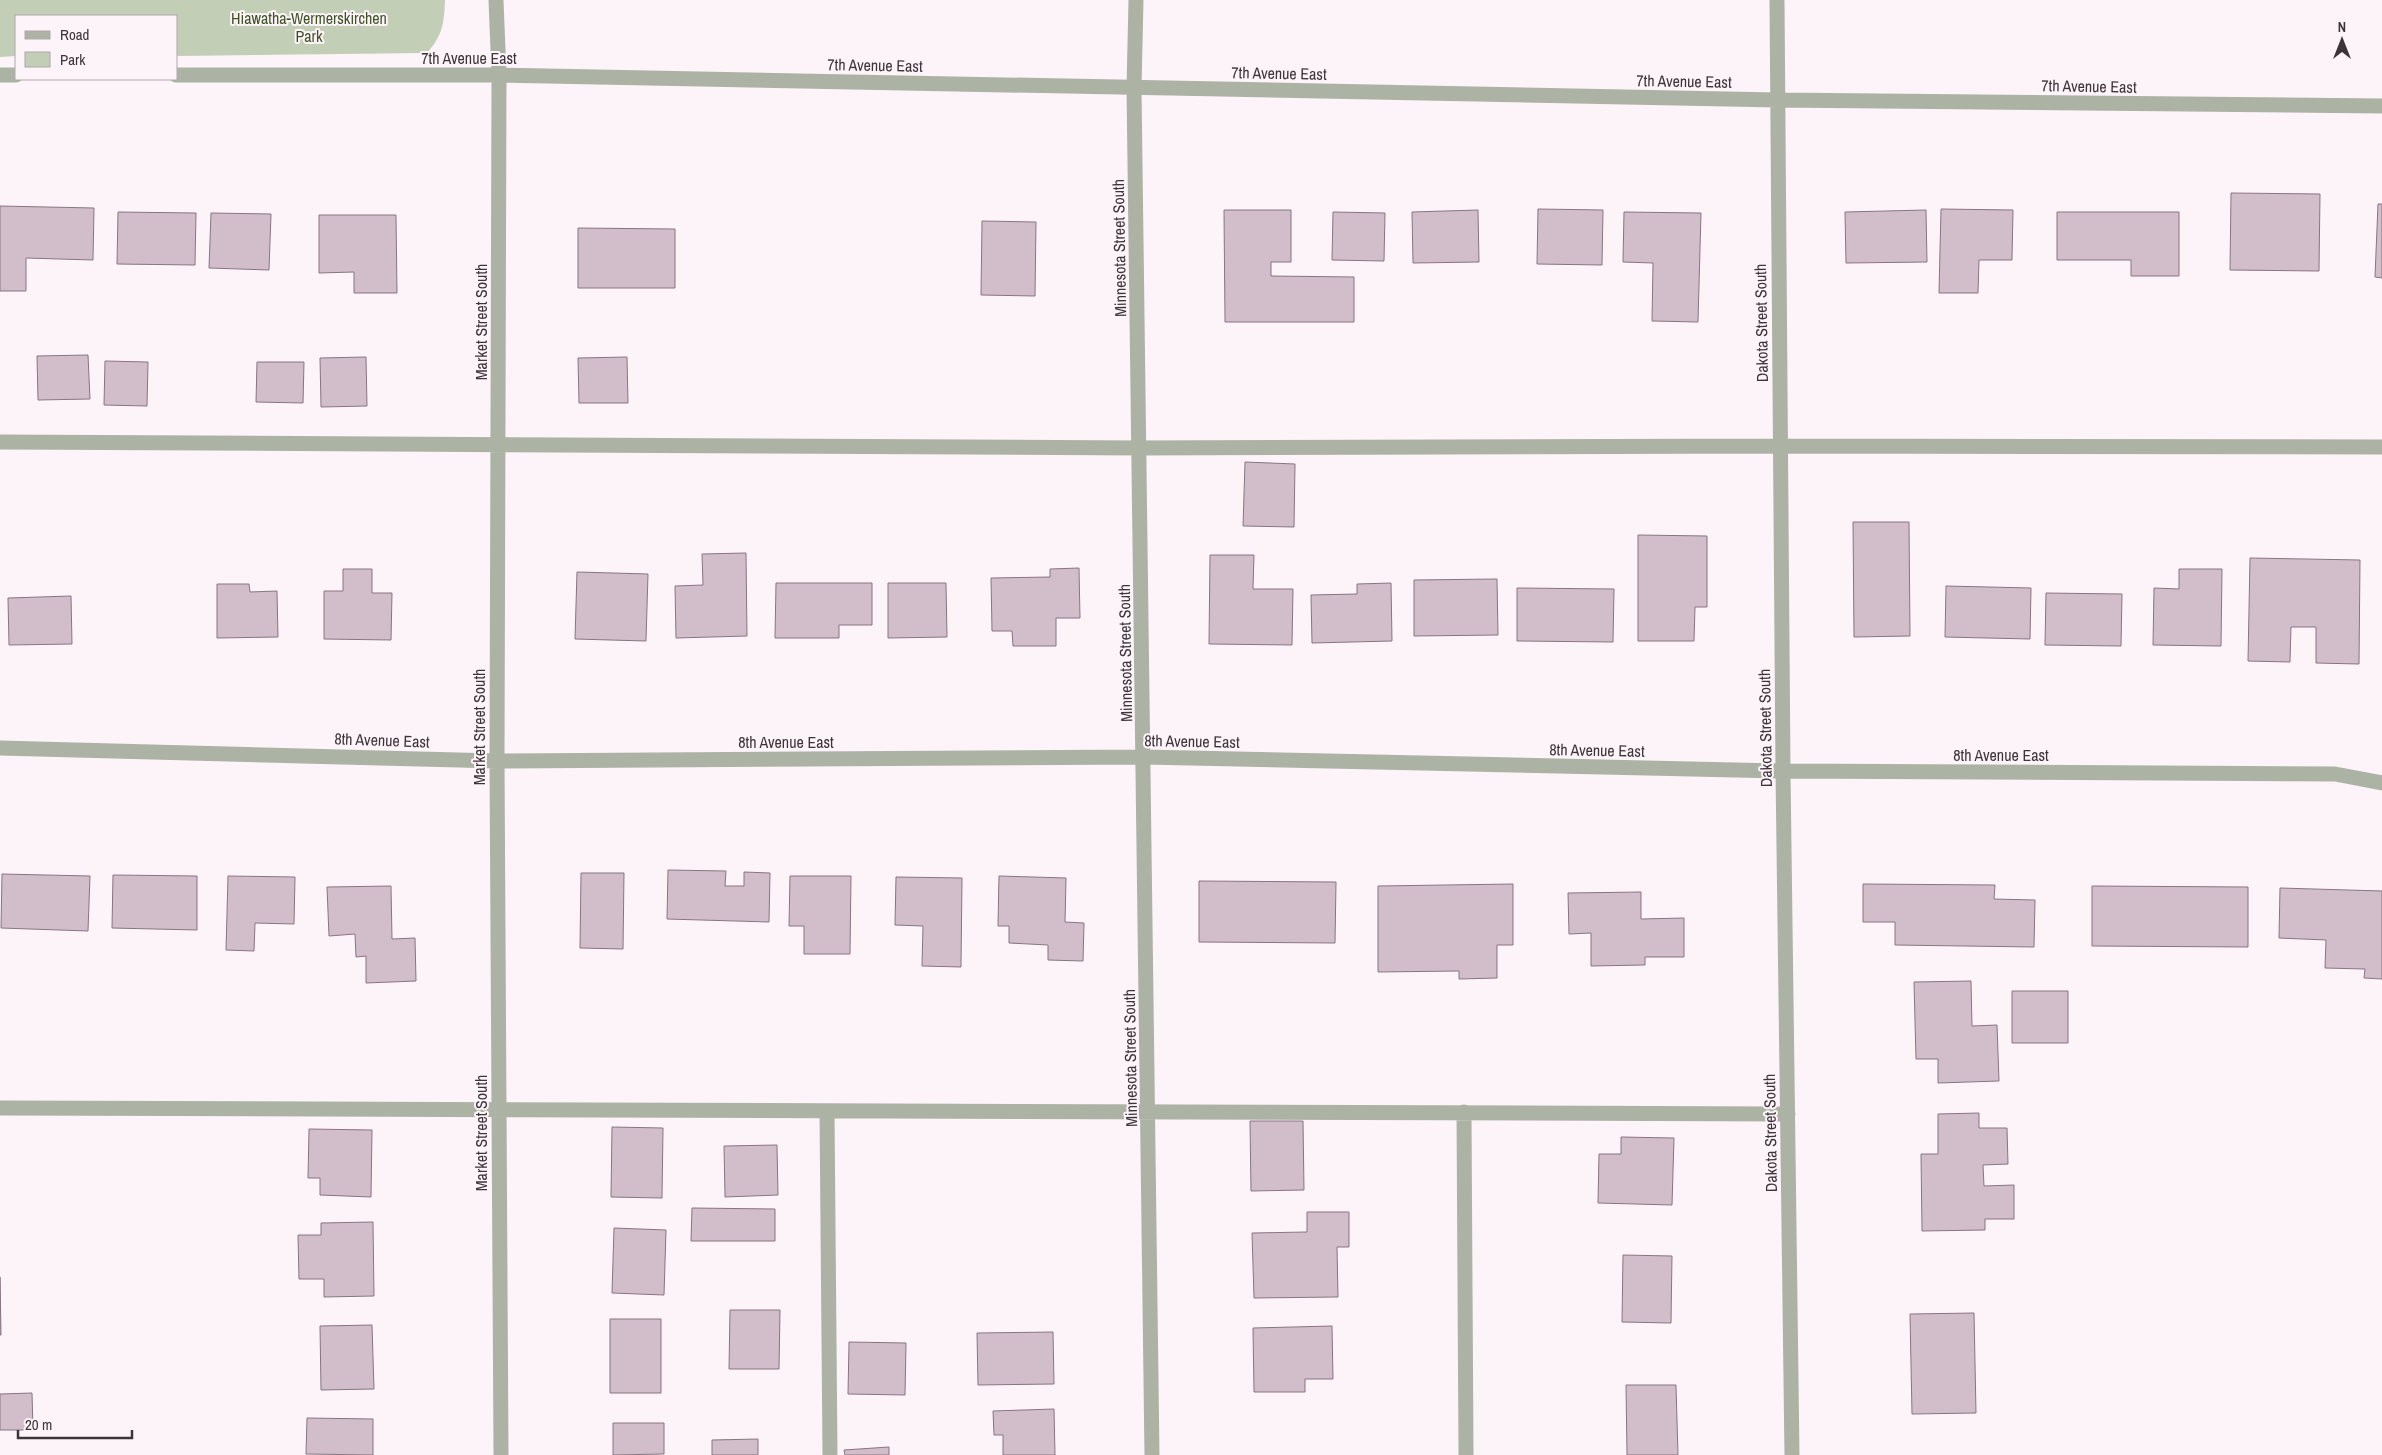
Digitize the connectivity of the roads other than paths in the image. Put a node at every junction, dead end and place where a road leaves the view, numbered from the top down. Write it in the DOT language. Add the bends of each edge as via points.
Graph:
graph roads {
  1 [pos="496,0"];
  2 [pos="1136,0"];
  3 [pos="1777,0"];
  4 [pos="0,76"];
  5 [pos="15,76"];
  6 [pos="178,76"];
  7 [pos="499,76"];
  8 [pos="1134,88"];
  9 [pos="1777,100"];
  10 [pos="2382,106"];
  11 [pos="0,442"];
  12 [pos="498,444"];
  13 [pos="1780,446"];
  14 [pos="2382,447"];
  15 [pos="1139,448"];
  16 [pos="0,748"];
  17 [pos="1144,757"];
  18 [pos="497,761"];
  19 [pos="1783,771"];
  20 [pos="2382,783"];
  21 [pos="0,1108"];
  22 [pos="498,1111"];
  23 [pos="827,1111"];
  24 [pos="1148,1111"];
  25 [pos="1464,1112"];
  26 [pos="1788,1114"];
  27 [pos="501,1455"];
  28 [pos="830,1455"];
  29 [pos="1152,1455"];
  30 [pos="1466,1455"];
  31 [pos="1792,1455"];
  1 -- 7 [label="street, Market Street South"];
  2 -- 8 [label="street, Minnesota Street South"];
  3 -- 9 [label="street, Dakota Street South"];
  4 -- 5 [label="street"];
  6 -- 7 [label="street, 7th Avenue East"];
  7 -- 8 [label="street, 7th Avenue East"];
  7 -- 12 [label="street, Market Street South"];
  8 -- 9 [label="street, 7th Avenue East"];
  8 -- 15 [label="street, Minnesota Street South"];
  9 -- 10 [label="street, 7th Avenue East"];
  9 -- 13 [label="street, Dakota Street South"];
  11 -- 12 [label="street"];
  12 -- 15 [label="street"];
  12 -- 18 [label="street, Market Street South"];
  13 -- 14 [label="street"];
  13 -- 15 [label="street"];
  13 -- 19 [label="street, Dakota Street South"];
  15 -- 17 [label="street, Minnesota Street South"];
  16 -- 18 [label="street, 8th Avenue East"];
  17 -- 18 [label="street, 8th Avenue East"];
  17 -- 19 [label="street, 8th Avenue East"];
  17 -- 24 [label="street, Minnesota Street South"];
  18 -- 22 [label="street, Market Street South"];
  19 -- 20 [label="street, 8th Avenue East" via="2335,774"];
  19 -- 26 [label="street, Dakota Street South"];
  21 -- 22 [label="street"];
  22 -- 23 [label="street"];
  22 -- 27 [label="street, Market Street South"];
  23 -- 24 [label="street"];
  23 -- 28 [label="street"];
  24 -- 25 [label="street"];
  24 -- 29 [label="street, Minnesota Street South"];
  25 -- 26 [label="street"];
  25 -- 30 [label="street"];
  26 -- 31 [label="street, Dakota Street South"];
}
